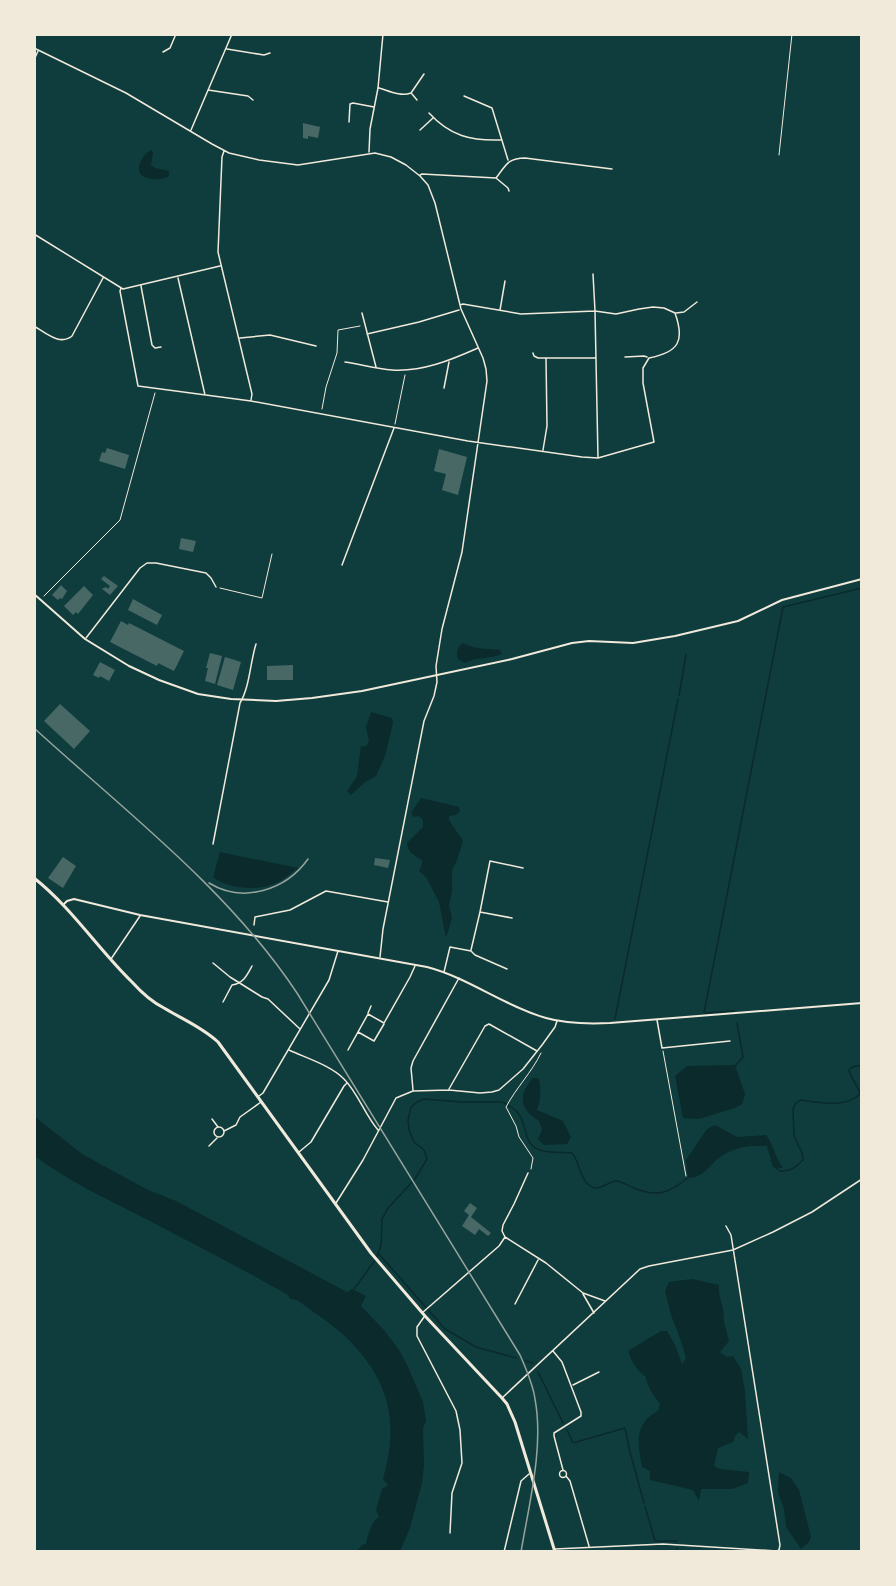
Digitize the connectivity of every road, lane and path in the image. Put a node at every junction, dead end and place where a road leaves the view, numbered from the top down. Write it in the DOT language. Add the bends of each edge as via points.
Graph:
graph roads {
  1 [pos="176,34"];
  2 [pos="232,34"];
  3 [pos="383,34"];
  4 [pos="792,34"];
  5 [pos="34,48"];
  6 [pos="226,49"];
  7 [pos="38,50"];
  8 [pos="164,52"];
  9 [pos="270,53"];
  10 [pos="34,60"];
  11 [pos="424,74"];
  12 [pos="378,88"];
  13 [pos="208,90"];
  14 [pos="411,93"];
  15 [pos="464,96"];
  16 [pos="253,100"];
  17 [pos="417,100"];
  18 [pos="374,107"];
  19 [pos="429,113"];
  20 [pos="433,118"];
  21 [pos="349,122"];
  22 [pos="420,129"];
  23 [pos="190,131"];
  24 [pos="502,140"];
  25 [pos="225,151"];
  26 [pos="369,153"];
  27 [pos="779,155"];
  28 [pos="508,161"];
  29 [pos="612,169"];
  30 [pos="420,176"];
  31 [pos="496,178"];
  32 [pos="509,191"];
  33 [pos="34,234"];
  34 [pos="221,266"];
  35 [pos="592,274"];
  36 [pos="103,277"];
  37 [pos="177,277"];
  38 [pos="505,281"];
  39 [pos="141,286"];
  40 [pos="121,288"];
  41 [pos="697,302"];
  42 [pos="460,305"];
  43 [pos="461,309"];
  44 [pos="500,311"];
  45 [pos="595,311"];
  46 [pos="362,313"];
  47 [pos="675,313"];
  48 [pos="365,325"];
  49 [pos="34,327"];
  50 [pos="368,334"];
  51 [pos="238,338"];
  52 [pos="316,345"];
  53 [pos="161,347"];
  54 [pos="479,348"];
  55 [pos="533,353"];
  56 [pos="625,357"];
  57 [pos="546,358"];
  58 [pos="596,358"];
  59 [pos="649,358"];
  60 [pos="450,361"];
  61 [pos="345,362"];
  62 [pos="377,367"];
  63 [pos="406,370"];
  64 [pos="157,388"];
  65 [pos="444,388"];
  66 [pos="205,395"];
  67 [pos="251,401"];
  68 [pos="321,414"];
  69 [pos="394,427"];
  70 [pos="478,442"];
  71 [pos="543,451"];
  72 [pos="598,458"];
  73 [pos="272,555"];
  74 [pos="342,565"];
  75 [pos="861,579"];
  76 [pos="216,587"];
  77 [pos="34,594"];
  78 [pos="40,600"];
  79 [pos="85,639"];
  80 [pos="256,644"];
  81 [pos="436,675"];
  82 [pos="242,700"];
  83 [pos="213,844"];
  84 [pos="523,868"];
  85 [pos="34,878"];
  86 [pos="388,902"];
  87 [pos="63,905"];
  88 [pos="480,912"];
  89 [pos="140,915"];
  90 [pos="512,918"];
  91 [pos="254,925"];
  92 [pos="338,950"];
  93 [pos="471,951"];
  94 [pos="380,958"];
  95 [pos="111,959"];
  96 [pos="213,963"];
  97 [pos="415,964"];
  98 [pos="252,966"];
  99 [pos="507,969"];
  100 [pos="444,972"];
  101 [pos="459,978"];
  102 [pos="239,983"];
  103 [pos="223,1002"];
  104 [pos="861,1003"];
  105 [pos="371,1006"];
  106 [pos="368,1014"];
  107 [pos="657,1019"];
  108 [pos="557,1021"];
  109 [pos="384,1023"];
  110 [pos="300,1029"];
  111 [pos="358,1032"];
  112 [pos="730,1041"];
  113 [pos="542,1045"];
  114 [pos="662,1048"];
  115 [pos="288,1050"];
  116 [pos="348,1050"];
  117 [pos="537,1052"];
  118 [pos="347,1083"];
  119 [pos="449,1090"];
  120 [pos="413,1091"];
  121 [pos="258,1096"];
  122 [pos="262,1102"];
  123 [pos="212,1119"];
  124 [pos="219,1128"];
  125 [pos="224,1131"];
  126 [pos="379,1131"];
  127 [pos="217,1137"];
  128 [pos="209,1146"];
  129 [pos="298,1153"];
  130 [pos="528,1173"];
  131 [pos="686,1175"];
  132 [pos="861,1179"];
  133 [pos="335,1204"];
  134 [pos="726,1226"];
  135 [pos="505,1237"];
  136 [pos="733,1250"];
  137 [pos="539,1259"];
  138 [pos="583,1293"];
  139 [pos="606,1301"];
  140 [pos="515,1304"];
  141 [pos="594,1313"];
  142 [pos="424,1314"];
  143 [pos="553,1351"];
  144 [pos="599,1371"];
  145 [pos="572,1385"];
  146 [pos="502,1398"];
  147 [pos="563,1470"];
  148 [pos="530,1473"];
  149 [pos="566,1476"];
  150 [pos="450,1533"];
  151 [pos="589,1548"];
  152 [pos="554,1550"];
  153 [pos="504,1551"];
  1 -- 8 [label="street"];
  2 -- 6 [label="street"];
  3 -- 12 [label="street"];
  4 -- 27 [label="path"];
  5 -- 7 [label="street"];
  6 -- 9 [label="street"];
  6 -- 13 [label="street"];
  7 -- 10 [label="street"];
  7 -- 23 [label="street" via="120,89"];
  11 -- 14 [label="street"];
  12 -- 14 [label="street" via="404,95"];
  12 -- 18 [label="street"];
  13 -- 16 [label="street"];
  13 -- 23 [label="street"];
  14 -- 17 [label="street"];
  15 -- 24 [label="street" via="492,108"];
  18 -- 21 [label="street" via="353,103"];
  18 -- 26 [label="street"];
  19 -- 20 [label="street"];
  20 -- 22 [label="street"];
  20 -- 24 [label="street" via="465,137"];
  23 -- 25 [label="street"];
  24 -- 28 [label="street"];
  25 -- 26 [label="street" via="298,165"];
  25 -- 34 [label="street" via="218,252"];
  26 -- 30 [label="street" via="391,157"];
  28 -- 29 [label="street" via="525,158"];
  28 -- 31 [label="street"];
  30 -- 31 [label="street"];
  30 -- 42 [label="street" via="435,203"];
  31 -- 32 [label="street"];
  33 -- 36 [label="street"];
  34 -- 37 [label="street"];
  34 -- 51 [label="street"];
  35 -- 45 [label="street"];
  36 -- 40 [label="street"];
  36 -- 49 [label="street" via="68,340"];
  37 -- 39 [label="street"];
  37 -- 66 [label="street"];
  38 -- 44 [label="street"];
  39 -- 40 [label="street"];
  39 -- 53 [label="street" via="152,345"];
  40 -- 64 [label="street" via="138,386"];
  41 -- 47 [label="street" via="684,312"];
  42 -- 43 [label="street"];
  42 -- 44 [label="street"];
  43 -- 50 [label="street"];
  43 -- 54 [label="street"];
  44 -- 45 [label="street"];
  45 -- 47 [label="street" via="616,314 653,307"];
  45 -- 58 [label="street"];
  46 -- 48 [label="street"];
  47 -- 59 [label="street" via="680,330 677,344 671,351"];
  48 -- 50 [label="street"];
  48 -- 68 [label="path" via="338,330"];
  50 -- 62 [label="street"];
  51 -- 52 [label="street" via="270,335"];
  51 -- 67 [label="street"];
  54 -- 60 [label="street"];
  54 -- 70 [label="street" via="487,381"];
  55 -- 57 [label="street"];
  56 -- 59 [label="street"];
  57 -- 58 [label="street"];
  57 -- 71 [label="street" via="547,426"];
  58 -- 72 [label="street"];
  59 -- 72 [label="street" via="643,368 643,383 654,442"];
  60 -- 63 [label="street"];
  60 -- 65 [label="street"];
  61 -- 62 [label="street"];
  62 -- 63 [label="street"];
  63 -- 69 [label="path"];
  64 -- 66 [label="street"];
  64 -- 78 [label="path" via="120,520"];
  66 -- 67 [label="street"];
  67 -- 68 [label="street"];
  68 -- 69 [label="street"];
  69 -- 70 [label="street"];
  69 -- 74 [label="street"];
  70 -- 71 [label="street"];
  70 -- 81 [label="street" via="464,542 442,629"];
  71 -- 72 [label="street"];
  73 -- 76 [label="path" via="262,598"];
  75 -- 81 [label="street" via="782,600 738,621 685,634 633,643 572,643"];
  76 -- 79 [label="street" via="206,573 147,563"];
  77 -- 78 [label="street"];
  78 -- 79 [label="street"];
  79 -- 82 [label="street" via="129,666 177,688"];
  80 -- 82 [label="street"];
  81 -- 82 [label="street" via="312,698"];
  81 -- 86 [label="street"];
  82 -- 83 [label="street"];
  84 -- 88 [label="street" via="490,861"];
  85 -- 87 [label="main road"];
  86 -- 91 [label="street" via="327,891 290,910 255,917"];
  86 -- 94 [label="street"];
  87 -- 89 [label="street" via="74,899"];
  87 -- 95 [label="main road"];
  88 -- 90 [label="street"];
  88 -- 93 [label="street"];
  89 -- 92 [label="street"];
  89 -- 95 [label="street"];
  92 -- 94 [label="street"];
  92 -- 110 [label="street" via="328,980"];
  93 -- 99 [label="street"];
  93 -- 100 [label="street" via="450,947"];
  94 -- 97 [label="street"];
  95 -- 121 [label="main road" via="148,997 210,1034"];
  96 -- 102 [label="street"];
  97 -- 100 [label="street"];
  97 -- 109 [label="street"];
  98 -- 102 [label="street"];
  100 -- 101 [label="street"];
  101 -- 108 [label="street"];
  101 -- 120 [label="street" via="413,1061"];
  102 -- 103 [label="street" via="232,985"];
  102 -- 110 [label="street" via="268,999"];
  104 -- 107 [label="street"];
  105 -- 106 [label="street"];
  106 -- 109 [label="street"];
  106 -- 111 [label="street"];
  107 -- 108 [label="street" via="584,1024"];
  107 -- 114 [label="street"];
  108 -- 113 [label="street"];
  109 -- 111 [label="street" via="374,1041"];
  110 -- 115 [label="street"];
  111 -- 116 [label="street"];
  112 -- 114 [label="street"];
  113 -- 117 [label="street"];
  113 -- 130 [label="path" via="540,1056 506,1106 533,1158"];
  114 -- 131 [label="path"];
  115 -- 118 [label="street" via="334,1071"];
  115 -- 121 [label="street"];
  117 -- 119 [label="street" via="499,1090"];
  117 -- 119 [label="street" via="489,1024"];
  118 -- 126 [label="street"];
  118 -- 129 [label="street" via="310,1143"];
  119 -- 120 [label="street"];
  120 -- 126 [label="street" via="393,1100"];
  121 -- 122 [label="main road"];
  122 -- 125 [label="street"];
  122 -- 129 [label="main road"];
  123 -- 124 [label="street"];
  124 -- 125 [label="street"];
  124 -- 127 [label="street" via="214,1132"];
  125 -- 127 [label="street" via="223,1136"];
  126 -- 133 [label="street"];
  127 -- 128 [label="street"];
  129 -- 133 [label="main road"];
  130 -- 135 [label="street" via="503,1225"];
  132 -- 136 [label="street" via="812,1212"];
  133 -- 142 [label="main road"];
  134 -- 136 [label="street"];
  135 -- 137 [label="street"];
  135 -- 142 [label="street"];
  136 -- 139 [label="street" via="640,1269"];
  136 -- 151 [label="street" via="779,1550 663,1544"];
  137 -- 138 [label="street"];
  137 -- 140 [label="street"];
  138 -- 139 [label="street"];
  138 -- 141 [label="street"];
  139 -- 141 [label="street"];
  141 -- 143 [label="street"];
  142 -- 146 [label="main road"];
  142 -- 150 [label="street" via="417,1336 456,1411 460,1430 462,1463 452,1493"];
  143 -- 145 [label="street"];
  143 -- 146 [label="street"];
  144 -- 145 [label="street"];
  145 -- 147 [label="street" via="581,1416 554,1436"];
  146 -- 148 [label="main road" via="515,1422"];
  147 -- 149 [label="street"];
  147 -- 149 [label="street" via="560,1475"];
  148 -- 152 [label="main road"];
  148 -- 153 [label="street" via="520,1481"];
  149 -- 151 [label="street"];
  151 -- 152 [label="street"];
}
